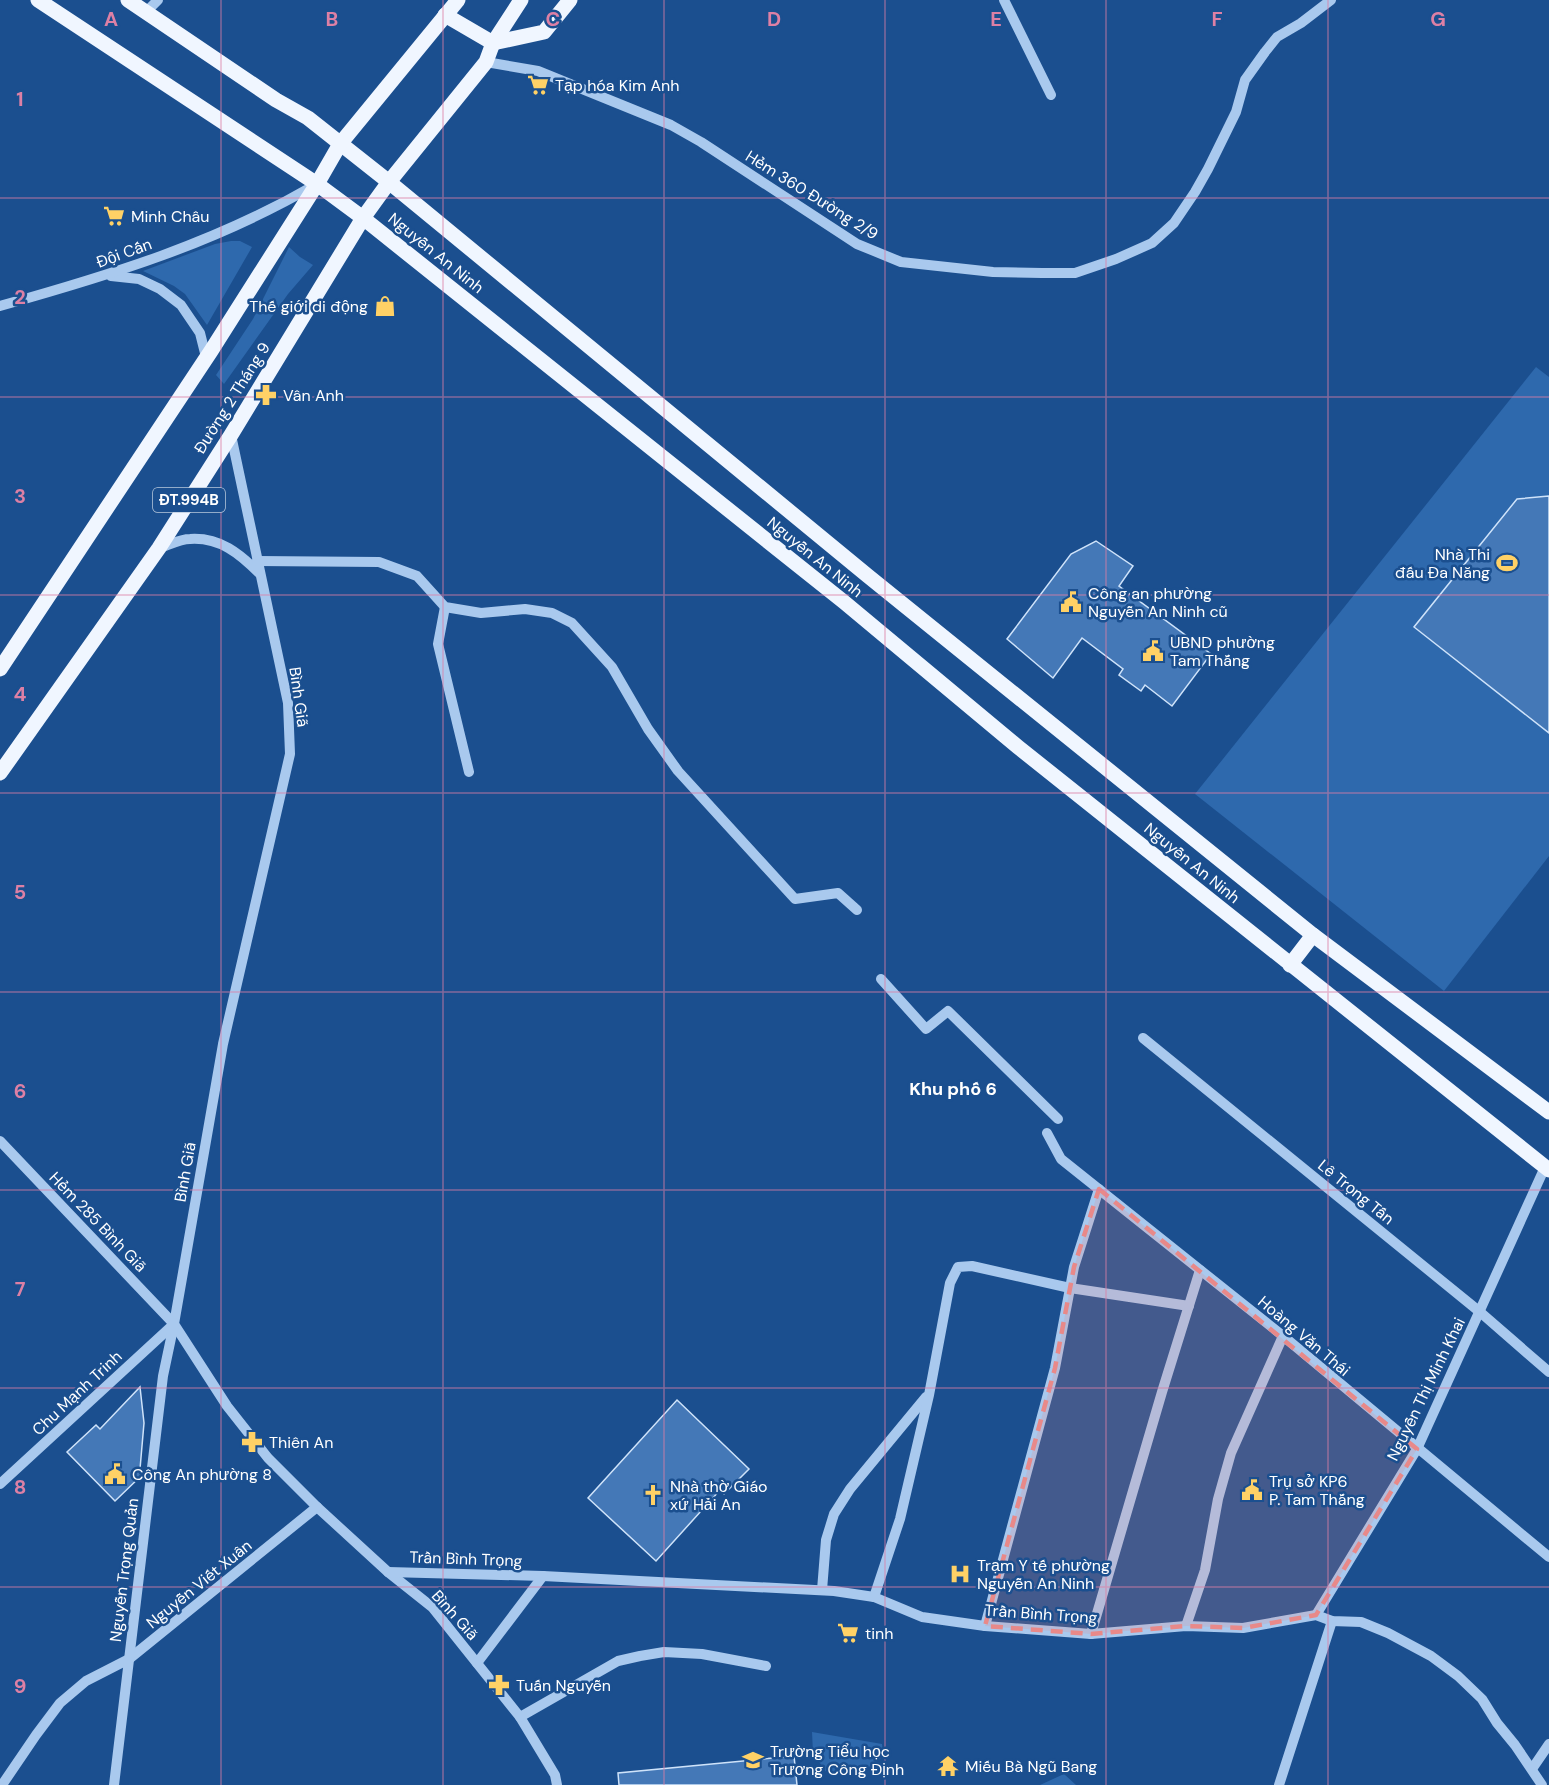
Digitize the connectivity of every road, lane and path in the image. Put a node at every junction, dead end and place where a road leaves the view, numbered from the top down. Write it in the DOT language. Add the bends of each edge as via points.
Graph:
graph roads {
  1 [pos="38,0"];
  2 [pos="128,0"];
  3 [pos="158,0"];
  4 [pos="458,0"];
  5 [pos="521,0"];
  6 [pos="570,0"];
  7 [pos="1004,0"];
  8 [pos="1331,0"];
  9 [pos="445,8"];
  10 [pos="146,12"];
  11 [pos="493,43"];
  12 [pos="486,63"];
  13 [pos="1051,95"];
  14 [pos="340,144"];
  15 [pos="389,182"];
  16 [pos="317,184"];
  17 [pos="363,218"];
  18 [pos="108,275"];
  19 [pos="0,306"];
  20 [pos="206,357"];
  21 [pos="231,435"];
  22 [pos="159,548"];
  23 [pos="257,561"];
  24 [pos="259,573"];
  25 [pos="445,607"];
  26 [pos="0,669"];
  27 [pos="469,772"];
  28 [pos="0,773"];
  29 [pos="857,910"];
  30 [pos="1313,935"];
  31 [pos="1290,964"];
  32 [pos="880,979"];
  33 [pos="1143,1038"];
  34 [pos="1549,1112"];
  35 [pos="1058,1119"];
  36 [pos="1047,1133"];
  37 [pos="0,1141"];
  38 [pos="1547,1168"];
  39 [pos="1099,1189"];
  40 [pos="1200,1270"];
  41 [pos="1070,1288"];
  42 [pos="1189,1306"];
  43 [pos="1480,1312"];
  44 [pos="174,1324"];
  45 [pos="1283,1336"];
  46 [pos="1549,1372"];
  47 [pos="928,1395"];
  48 [pos="1417,1449"];
  49 [pos="0,1484"];
  50 [pos="318,1507"];
  51 [pos="1549,1557"];
  52 [pos="388,1572"];
  53 [pos="543,1576"];
  54 [pos="822,1590"];
  55 [pos="874,1597"];
  56 [pos="1316,1615"];
  57 [pos="1332,1622"];
  58 [pos="985,1626"];
  59 [pos="1186,1626"];
  60 [pos="1091,1634"];
  61 [pos="129,1659"];
  62 [pos="477,1663"];
  63 [pos="766,1666"];
  64 [pos="520,1717"];
  65 [pos="1549,1744"];
  66 [pos="1532,1769"];
  67 [pos="2,1785"];
  68 [pos="114,1785"];
  69 [pos="557,1785"];
  70 [pos="1279,1785"];
  71 [pos="1542,1785"];
  1 -- 16 [label="main road, Nguyễn An Ninh"];
  2 -- 10 [label="main road, Nguyễn An Ninh"];
  3 -- 10 [label="street"];
  4 -- 9 [label="main road"];
  5 -- 11 [label="main road, Đường 2 Tháng 9 / ĐT.994B"];
  6 -- 11 [label="main road" via="544,32"];
  7 -- 13 [label="street"];
  8 -- 12 [label="street, Hẻm 360 Đường 2/9" via="1277,37 1245,80 1236,112 1208,169 1174,223 1152,243 1075,273 993,272 902,262 878,254 671,125 538,70"];
  9 -- 11 [label="main road"];
  9 -- 14 [label="main road"];
  10 -- 14 [label="main road, Nguyễn An Ninh" via="308,118"];
  11 -- 12 [label="main road, Đường 2 Tháng 9 / ĐT.994B"];
  12 -- 15 [label="main road, Đường 2 Tháng 9 / ĐT.994B"];
  14 -- 15 [label="main road, Nguyễn An Ninh"];
  14 -- 16 [label="main road"];
  15 -- 17 [label="main road, Đường 2 Tháng 9 / ĐT.994B"];
  15 -- 30 [label="main road, Nguyễn An Ninh"];
  16 -- 17 [label="main road, Nguyễn An Ninh"];
  16 -- 18 [label="street, Đội Cấn" via="223,232"];
  16 -- 20 [label="main road"];
  17 -- 21 [label="main road, Đường 2 Tháng 9 / ĐT.994B"];
  17 -- 31 [label="main road, Nguyễn An Ninh"];
  18 -- 19 [label="street, Đội Cấn"];
  18 -- 20 [label="street" via="139,279 182,305 200,333"];
  20 -- 26 [label="main road"];
  21 -- 22 [label="main road, Đường 2 Tháng 9 / ĐT.994B"];
  21 -- 23 [label="street, Bình Giã"];
  22 -- 24 [label="street" via="190,538 216,541 238,553"];
  22 -- 28 [label="main road, Đường 2 Tháng 9 / ĐT.994B"];
  23 -- 24 [label="street, Bình Giã"];
  23 -- 25 [label="street" via="379,562 417,576"];
  24 -- 44 [label="street, Bình Giã" via="288,703 290,754 223,1044"];
  25 -- 27 [label="street" via="438,644"];
  25 -- 29 [label="street" via="481,613 525,609 552,613 572,624 612,667 678,771 795,899 838,892"];
  30 -- 31 [label="main road"];
  30 -- 34 [label="main road, Nguyễn An Ninh"];
  31 -- 38 [label="main road, Nguyễn An Ninh"];
  32 -- 35 [label="street" via="926,1029 948,1011"];
  33 -- 43 [label="street, Lê Trọng Tấn"];
  36 -- 39 [label="street, Hoàng Văn Thái" via="1061,1159"];
  37 -- 44 [label="street, Hẻm 285 Bình Giã"];
  38 -- 43 [label="street, Nguyễn Thị Minh Khai"];
  39 -- 40 [label="street, Hoàng Văn Thái"];
  39 -- 41 [label="street"];
  40 -- 42 [label="street"];
  40 -- 45 [label="street, Hoàng Văn Thái"];
  41 -- 42 [label="street"];
  41 -- 47 [label="street" via="972,1266 958,1267 950,1283"];
  41 -- 58 [label="street" via="1055,1368"];
  42 -- 60 [label="street"];
  43 -- 46 [label="street, Lê Trọng Tấn"];
  43 -- 48 [label="street, Nguyễn Thị Minh Khai"];
  44 -- 49 [label="street, Chu Mạnh Trinh"];
  44 -- 50 [label="street, Bình Giã" via="234,1415 268,1458"];
  44 -- 61 [label="street, Nguyễn Trọng Quản" via="163,1376"];
  45 -- 48 [label="street, Hoàng Văn Thái"];
  45 -- 59 [label="street" via="1231,1453 1205,1570"];
  47 -- 54 [label="street" via="834,1514 826,1540"];
  47 -- 55 [label="street" via="900,1519"];
  48 -- 51 [label="street, Hoàng Văn Thái"];
  48 -- 56 [label="street, Nguyễn Thị Minh Khai"];
  50 -- 52 [label="street, Bình Giã"];
  50 -- 61 [label="street, Nguyễn Viết Xuân"];
  52 -- 53 [label="street, Trần Bình Trọng"];
  52 -- 62 [label="street, Bình Giã" via="432,1607"];
  53 -- 54 [label="street, Trần Bình Trọng"];
  53 -- 62 [label="street, Trần Bình Trọng"];
  54 -- 55 [label="street, Trần Bình Trọng"];
  55 -- 58 [label="street, Trần Bình Trọng" via="922,1617"];
  56 -- 57 [label="street"];
  56 -- 59 [label="street, Trần Bình Trọng" via="1243,1629"];
  57 -- 66 [label="street" via="1361,1622 1431,1656 1482,1699"];
  57 -- 70 [label="street"];
  58 -- 60 [label="street, Trần Bình Trọng"];
  59 -- 60 [label="street, Trần Bình Trọng"];
  61 -- 67 [label="street, Nguyễn Viết Xuân" via="86,1681 60,1703"];
  61 -- 68 [label="street, Nguyễn Trọng Quản"];
  62 -- 64 [label="street, Bình Giã"];
  63 -- 64 [label="street" via="702,1654 664,1652 618,1661"];
  64 -- 69 [label="street, Bình Giã" via="555,1775"];
  65 -- 66 [label="street"];
  66 -- 71 [label="street"];
}
